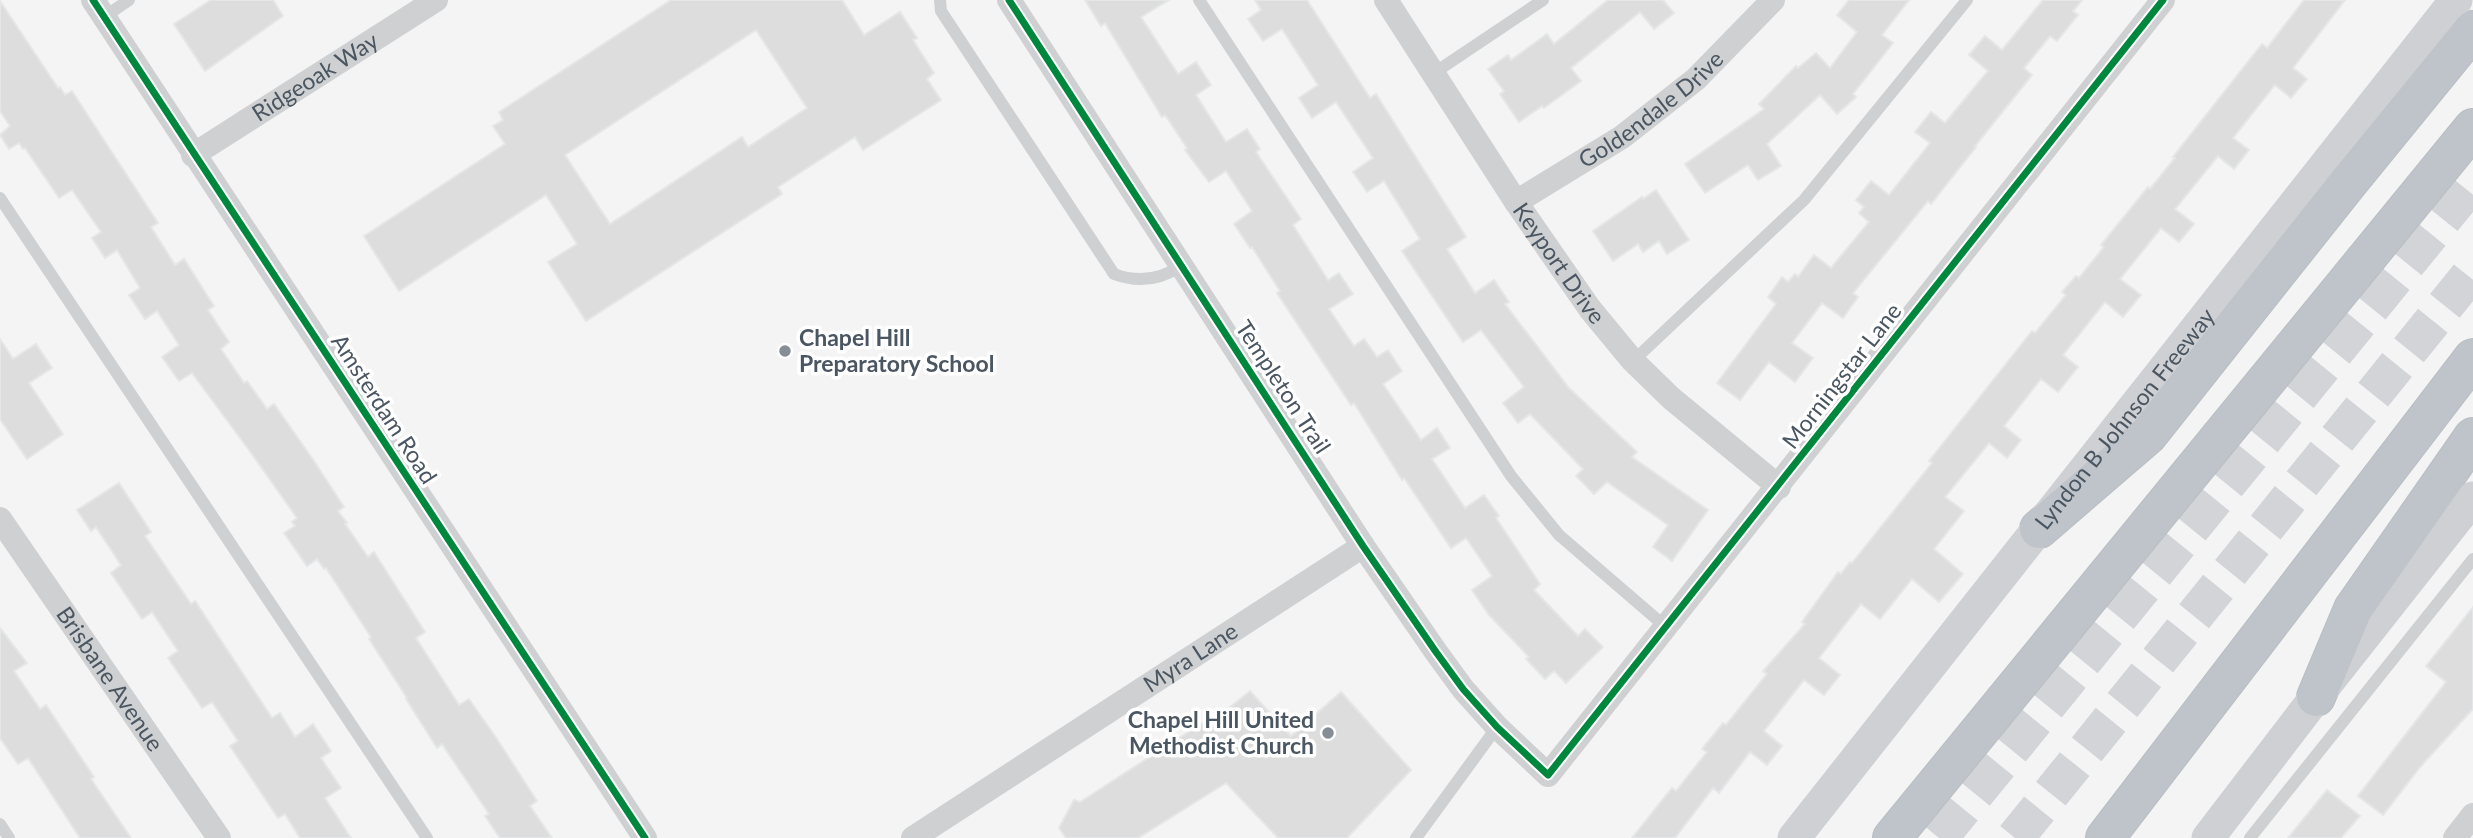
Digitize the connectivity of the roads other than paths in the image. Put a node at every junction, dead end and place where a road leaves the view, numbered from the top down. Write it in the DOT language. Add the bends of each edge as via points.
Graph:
graph roads {
  1 [pos="129,0"];
  2 [pos="436,0"];
  3 [pos="940,0"];
  4 [pos="1009,0"];
  5 [pos="1199,0"];
  6 [pos="1386,0"];
  7 [pos="1543,0"];
  8 [pos="1773,0"];
  9 [pos="1967,0"];
  10 [pos="2163,0"];
  11 [pos="2455,0"];
  12 [pos="99,8"];
  13 [pos="2473,30"];
  14 [pos="1434,73"];
  15 [pos="2473,128"];
  16 [pos="193,155"];
  17 [pos="0,198"];
  18 [pos="1516,202"];
  19 [pos="1181,265"];
  20 [pos="2473,358"];
  21 [pos="1633,361"];
  22 [pos="2473,437"];
  23 [pos="1779,487"];
  24 [pos="2473,498"];
  25 [pos="0,519"];
  26 [pos="2039,530"];
  27 [pos="1363,546"];
  28 [pos="2473,559"];
  29 [pos="1667,628"];
  30 [pos="2316,697"];
  31 [pos="1497,727"];
  32 [pos="1548,775"];
  33 [pos="2473,815"];
  34 [pos="0,824"];
  35 [pos="9,838"];
  36 [pos="219,838"];
  37 [pos="427,838"];
  38 [pos="645,838"];
  39 [pos="913,838"];
  40 [pos="1416,838"];
  41 [pos="1794,838"];
  42 [pos="1892,838"];
  43 [pos="2105,838"];
  44 [pos="2208,838"];
  45 [pos="2250,838"];
  46 [pos="2455,838"];
  1 -- 12 [label="lane"];
  2 -- 16 [label="street, Ridgeoak Way"];
  3 -- 19 [label="lane" via="941,11 1114,274 1130,280 1166,275"];
  4 -- 19 [label="street, Templeton Trail"];
  5 -- 29 [label="lane" via="1511,476 1559,535"];
  6 -- 14 [label="street, Keyport Drive"];
  7 -- 14 [label="lane"];
  8 -- 18 [label="street, Goldendale Drive" via="1696,79 1622,137"];
  9 -- 21 [label="lane" via="1804,200"];
  10 -- 23 [label="street, Morningstar Lane"];
  11 -- 26 [label="main road, Lyndon B Johnson Freeway"];
  12 -- 16 [label="street, Amsterdam Road"];
  13 -- 26 [label="highway" via="2148,435"];
  14 -- 18 [label="street, Keyport Drive"];
  15 -- 42 [label="highway"];
  16 -- 38 [label="street, Amsterdam Road"];
  17 -- 37 [label="lane"];
  18 -- 21 [label="street, Keyport Drive" via="1590,309"];
  19 -- 27 [label="street, Templeton Trail"];
  20 -- 43 [label="highway"];
  21 -- 23 [label="street, Keyport Drive"];
  22 -- 30 [label="highway" via="2353,609"];
  23 -- 29 [label="street, Morningstar Lane"];
  24 -- 30 [label="main road"];
  25 -- 36 [label="street, Brisbane Avenue"];
  26 -- 41 [label="main road, Lyndon B Johnson Freeway"];
  27 -- 31 [label="street, Templeton Trail" via="1463,689"];
  27 -- 39 [label="street, Myra Lane"];
  28 -- 45 [label="lane"];
  29 -- 32 [label="street, Morningstar Lane"];
  30 -- 44 [label="main road"];
  31 -- 32 [label="street, Templeton Trail"];
  31 -- 40 [label="lane"];
  33 -- 46 [label="street"];
  34 -- 35 [label="lane"];
}
